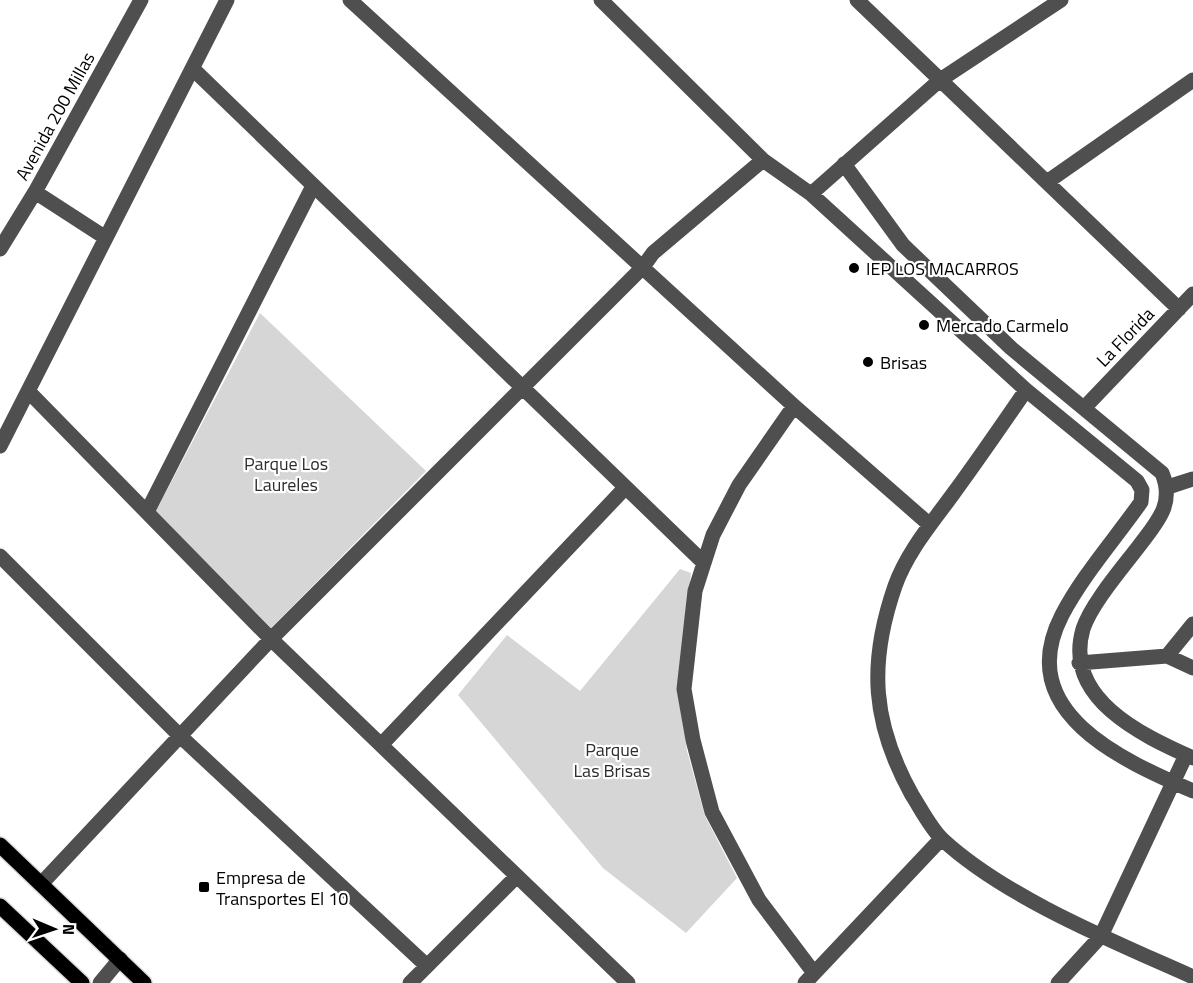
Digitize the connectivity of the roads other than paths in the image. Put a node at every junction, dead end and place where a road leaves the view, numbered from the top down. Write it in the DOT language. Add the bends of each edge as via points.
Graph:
graph roads {
  1 [pos="141,0"];
  2 [pos="227,0"];
  3 [pos="350,0"];
  4 [pos="601,0"];
  5 [pos="857,0"];
  6 [pos="1061,0"];
  7 [pos="193,69"];
  8 [pos="940,80"];
  9 [pos="1193,80"];
  10 [pos="763,160"];
  11 [pos="844,164"];
  12 [pos="1047,182"];
  13 [pos="313,186"];
  14 [pos="35,192"];
  15 [pos="811,194"];
  16 [pos="106,238"];
  17 [pos="0,249"];
  18 [pos="643,267"];
  19 [pos="1193,294"];
  20 [pos="1179,309"];
  21 [pos="522,388"];
  22 [pos="1026,390"];
  23 [pos="28,391"];
  24 [pos="794,406"];
  25 [pos="1085,407"];
  26 [pos="0,446"];
  27 [pos="1193,479"];
  28 [pos="625,488"];
  29 [pos="1168,488"];
  30 [pos="147,512"];
  31 [pos="930,525"];
  32 [pos="0,556"];
  33 [pos="704,563"];
  34 [pos="1193,624"];
  35 [pos="271,639"];
  36 [pos="1167,656"];
  37 [pos="1079,663"];
  38 [pos="1193,668"];
  39 [pos="179,735"];
  40 [pos="382,744"];
  41 [pos="1189,756"];
  42 [pos="1172,781"];
  43 [pos="1193,791"];
  44 [pos="941,839"];
  45 [pos="0,845"];
  46 [pos="516,877"];
  47 [pos="42,883"];
  48 [pos="0,906"];
  49 [pos="1101,936"];
  50 [pos="120,959"];
  51 [pos="427,966"];
  52 [pos="1193,977"];
  53 [pos="810,978"];
  54 [pos="82,983"];
  55 [pos="100,983"];
  56 [pos="144,983"];
  57 [pos="410,983"];
  58 [pos="628,983"];
  59 [pos="1058,983"];
  1 -- 14 [label="street, Avenida 200 Millas"];
  2 -- 7 [label="street"];
  3 -- 18 [label="street"];
  4 -- 10 [label="street"];
  5 -- 8 [label="street"];
  6 -- 8 [label="street"];
  7 -- 13 [label="street"];
  7 -- 16 [label="street"];
  8 -- 11 [label="street"];
  8 -- 12 [label="street"];
  9 -- 12 [label="street"];
  10 -- 15 [label="street"];
  10 -- 18 [label="street" via="653,253"];
  11 -- 15 [label="street"];
  11 -- 25 [label="street" via="903,245 1011,348"];
  12 -- 20 [label="street"];
  13 -- 21 [label="street"];
  13 -- 30 [label="street"];
  14 -- 16 [label="street"];
  14 -- 17 [label="street, Avenida 200 Millas"];
  15 -- 22 [label="street"];
  16 -- 23 [label="street"];
  18 -- 21 [label="street"];
  18 -- 24 [label="street"];
  19 -- 20 [label="street, La Florida"];
  20 -- 25 [label="street, La Florida"];
  21 -- 28 [label="street"];
  21 -- 35 [label="street"];
  22 -- 31 [label="street"];
  22 -- 42 [label="street" via="1137,481 1142,490 1141,502 1061,616 1049,665 1057,698 1076,724 1096,740"];
  23 -- 26 [label="street"];
  23 -- 30 [label="street"];
  24 -- 31 [label="street"];
  24 -- 33 [label="street" via="739,485 713,535"];
  25 -- 29 [label="street" via="1162,473"];
  27 -- 29 [label="street"];
  28 -- 33 [label="street"];
  28 -- 40 [label="street"];
  29 -- 37 [label="street" via="1165,511 1108,587 1084,627"];
  30 -- 35 [label="street"];
  31 -- 44 [label="street" via="895,585 876,676 880,721 895,763"];
  32 -- 39 [label="street"];
  33 -- 53 [label="street" via="695,591 684,688 693,740 712,812 759,900"];
  34 -- 36 [label="street"];
  35 -- 39 [label="street"];
  35 -- 40 [label="street"];
  36 -- 37 [label="street"];
  36 -- 38 [label="street"];
  37 -- 41 [label="street" via="1099,700 1124,721"];
  39 -- 47 [label="street"];
  39 -- 51 [label="street"];
  40 -- 46 [label="street"];
  41 -- 42 [label="street"];
  42 -- 43 [label="street"];
  42 -- 49 [label="street"];
  44 -- 49 [label="street" via="1017,892"];
  44 -- 53 [label="street"];
  45 -- 47 [label="main road"];
  46 -- 51 [label="street"];
  46 -- 58 [label="street"];
  47 -- 50 [label="main road"];
  48 -- 54 [label="main road"];
  49 -- 52 [label="street"];
  49 -- 59 [label="street"];
  50 -- 55 [label="street"];
  50 -- 56 [label="main road"];
  51 -- 57 [label="street"];
}
